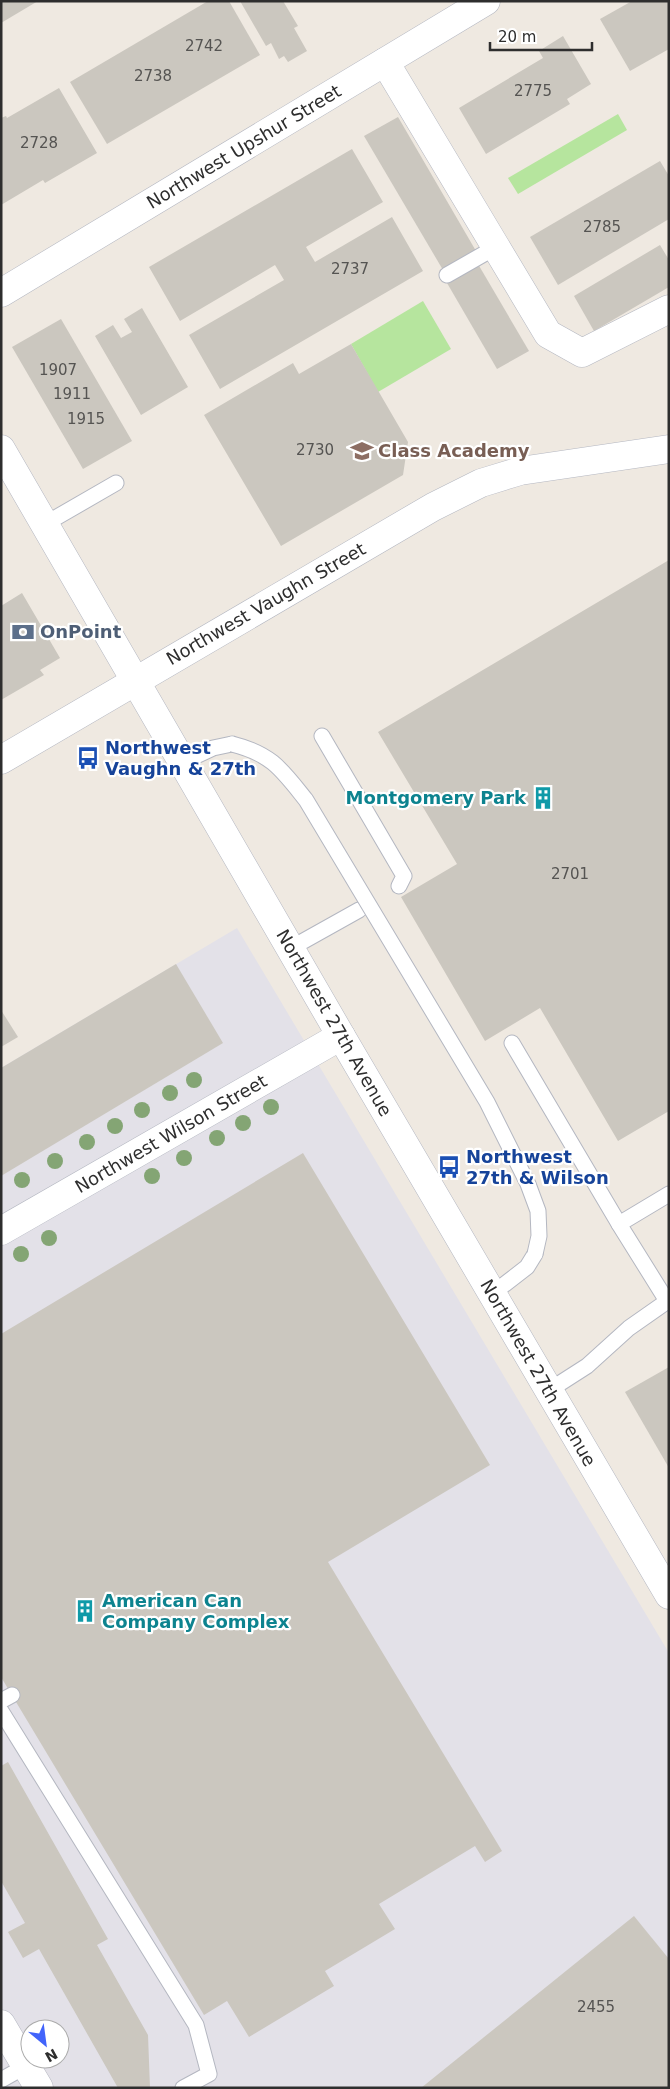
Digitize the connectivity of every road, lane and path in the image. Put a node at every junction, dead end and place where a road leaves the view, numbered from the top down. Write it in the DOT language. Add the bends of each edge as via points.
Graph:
graph roads {
  1 [pos="486,1"];
  2 [pos="385,62"];
  3 [pos="496,247"];
  4 [pos="447,275"];
  5 [pos="1,293"];
  6 [pos="669,309"];
  7 [pos="1,449"];
  8 [pos="669,449"];
  9 [pos="116,483"];
  10 [pos="45,524"];
  11 [pos="136,681"];
  12 [pos="322,736"];
  13 [pos="1,760"];
  14 [pos="183,762"];
  15 [pos="399,886"];
  16 [pos="359,910"];
  17 [pos="291,948"];
  18 [pos="341,1036"];
  19 [pos="512,1042"];
  20 [pos="669,1194"];
  21 [pos="620,1224"];
  22 [pos="1,1232"];
  23 [pos="492,1294"];
  24 [pos="668,1300"];
  25 [pos="548,1391"];
  26 [pos="669,1595"];
  27 [pos="1,1711"];
  28 [pos="1,2024"];
  29 [pos="32,2077"];
  30 [pos="1,2080"];
  31 [pos="183,2088"];
  1 -- 2 [label="street, Northwest Upshur Street"];
  2 -- 3 [label="street"];
  2 -- 5 [label="street, Northwest Upshur Street"];
  3 -- 4 [label="lane"];
  3 -- 6 [label="street" via="548,334 582,353"];
  7 -- 10 [label="street, Northwest 27th Avenue"];
  8 -- 11 [label="street, Northwest Vaughn Street" via="540,467 487,481 432,507"];
  9 -- 10 [label="lane"];
  10 -- 11 [label="street, Northwest 27th Avenue"];
  11 -- 13 [label="street, Northwest Vaughn Street"];
  11 -- 14 [label="street, Northwest 27th Avenue"];
  12 -- 15 [label="lane" via="404,876"];
  14 -- 17 [label="street, Northwest 27th Avenue"];
  14 -- 23 [label="lane, bridge" via="213,748 232,744 251,749 276,764 306,800 487,1102 528,1184 538,1211 539,1236 535,1254 527,1266"];
  16 -- 17 [label="lane"];
  17 -- 18 [label="street, Northwest 27th Avenue"];
  18 -- 22 [label="street, Northwest Wilson Street"];
  18 -- 23 [label="street, Northwest 27th Avenue"];
  19 -- 21 [label="lane"];
  20 -- 21 [label="lane"];
  21 -- 24 [label="lane"];
  23 -- 25 [label="street, Northwest 27th Avenue"];
  24 -- 25 [label="lane" via="629,1328 587,1366"];
  25 -- 26 [label="street, Northwest 27th Avenue"];
  27 -- 31 [label="lane" via="196,2026 210,2074"];
  28 -- 29 [label="street"];
  29 -- 30 [label="lane"];
}
